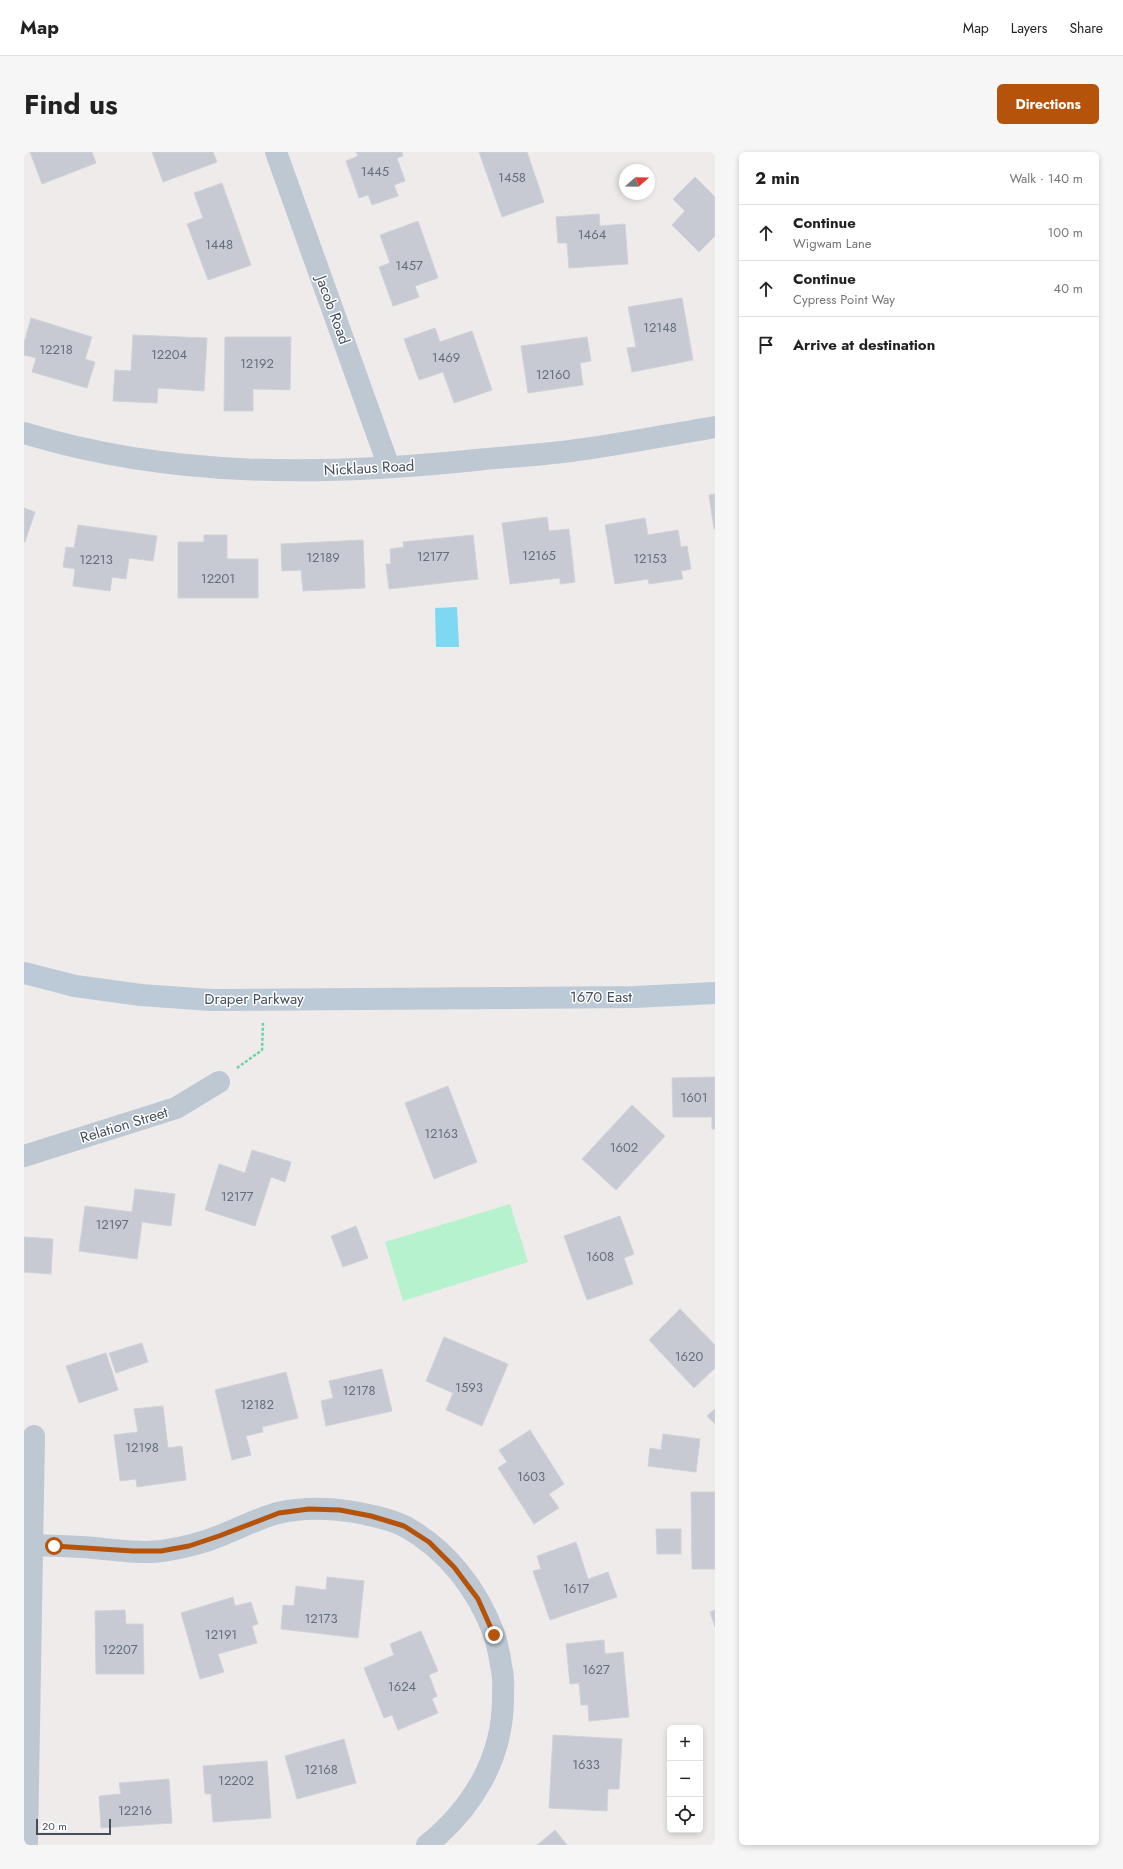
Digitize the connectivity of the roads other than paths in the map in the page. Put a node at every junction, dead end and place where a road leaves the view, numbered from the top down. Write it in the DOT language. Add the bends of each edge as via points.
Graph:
graph roads {
  1 [pos="276,152"];
  2 [pos="715,427"];
  3 [pos="24,433"];
  4 [pos="389,467"];
  5 [pos="24,973"];
  6 [pos="715,993"];
  7 [pos="486,997"];
  8 [pos="219,1082"];
  9 [pos="24,1156"];
  10 [pos="34,1436"];
  11 [pos="33,1545"];
  12 [pos="27,1845"];
  13 [pos="427,1845"];
  1 -- 4 [label="street, Jacob Road"];
  2 -- 4 [label="street, Nicklaus Road" via="570,451"];
  3 -- 4 [label="street, Nicklaus Road" via="102,453 167,463 241,470 324,472"];
  5 -- 7 [label="main road, Draper Parkway" via="75,986 142,995 211,1000"];
  6 -- 7 [label="main road, 1670 East" via="635,997"];
  8 -- 9 [label="street, Relation Street" via="176,1108"];
  10 -- 11 [label="street"];
  11 -- 12 [label="street"];
  11 -- 13 [label="street" via="161,1551 189,1546 279,1513 309,1509 340,1510 371,1516 404,1526 429,1542 454,1567 478,1599 494,1635 503,1674 503,1713 496,1749 483,1780 466,1806 445,1830"];
}
